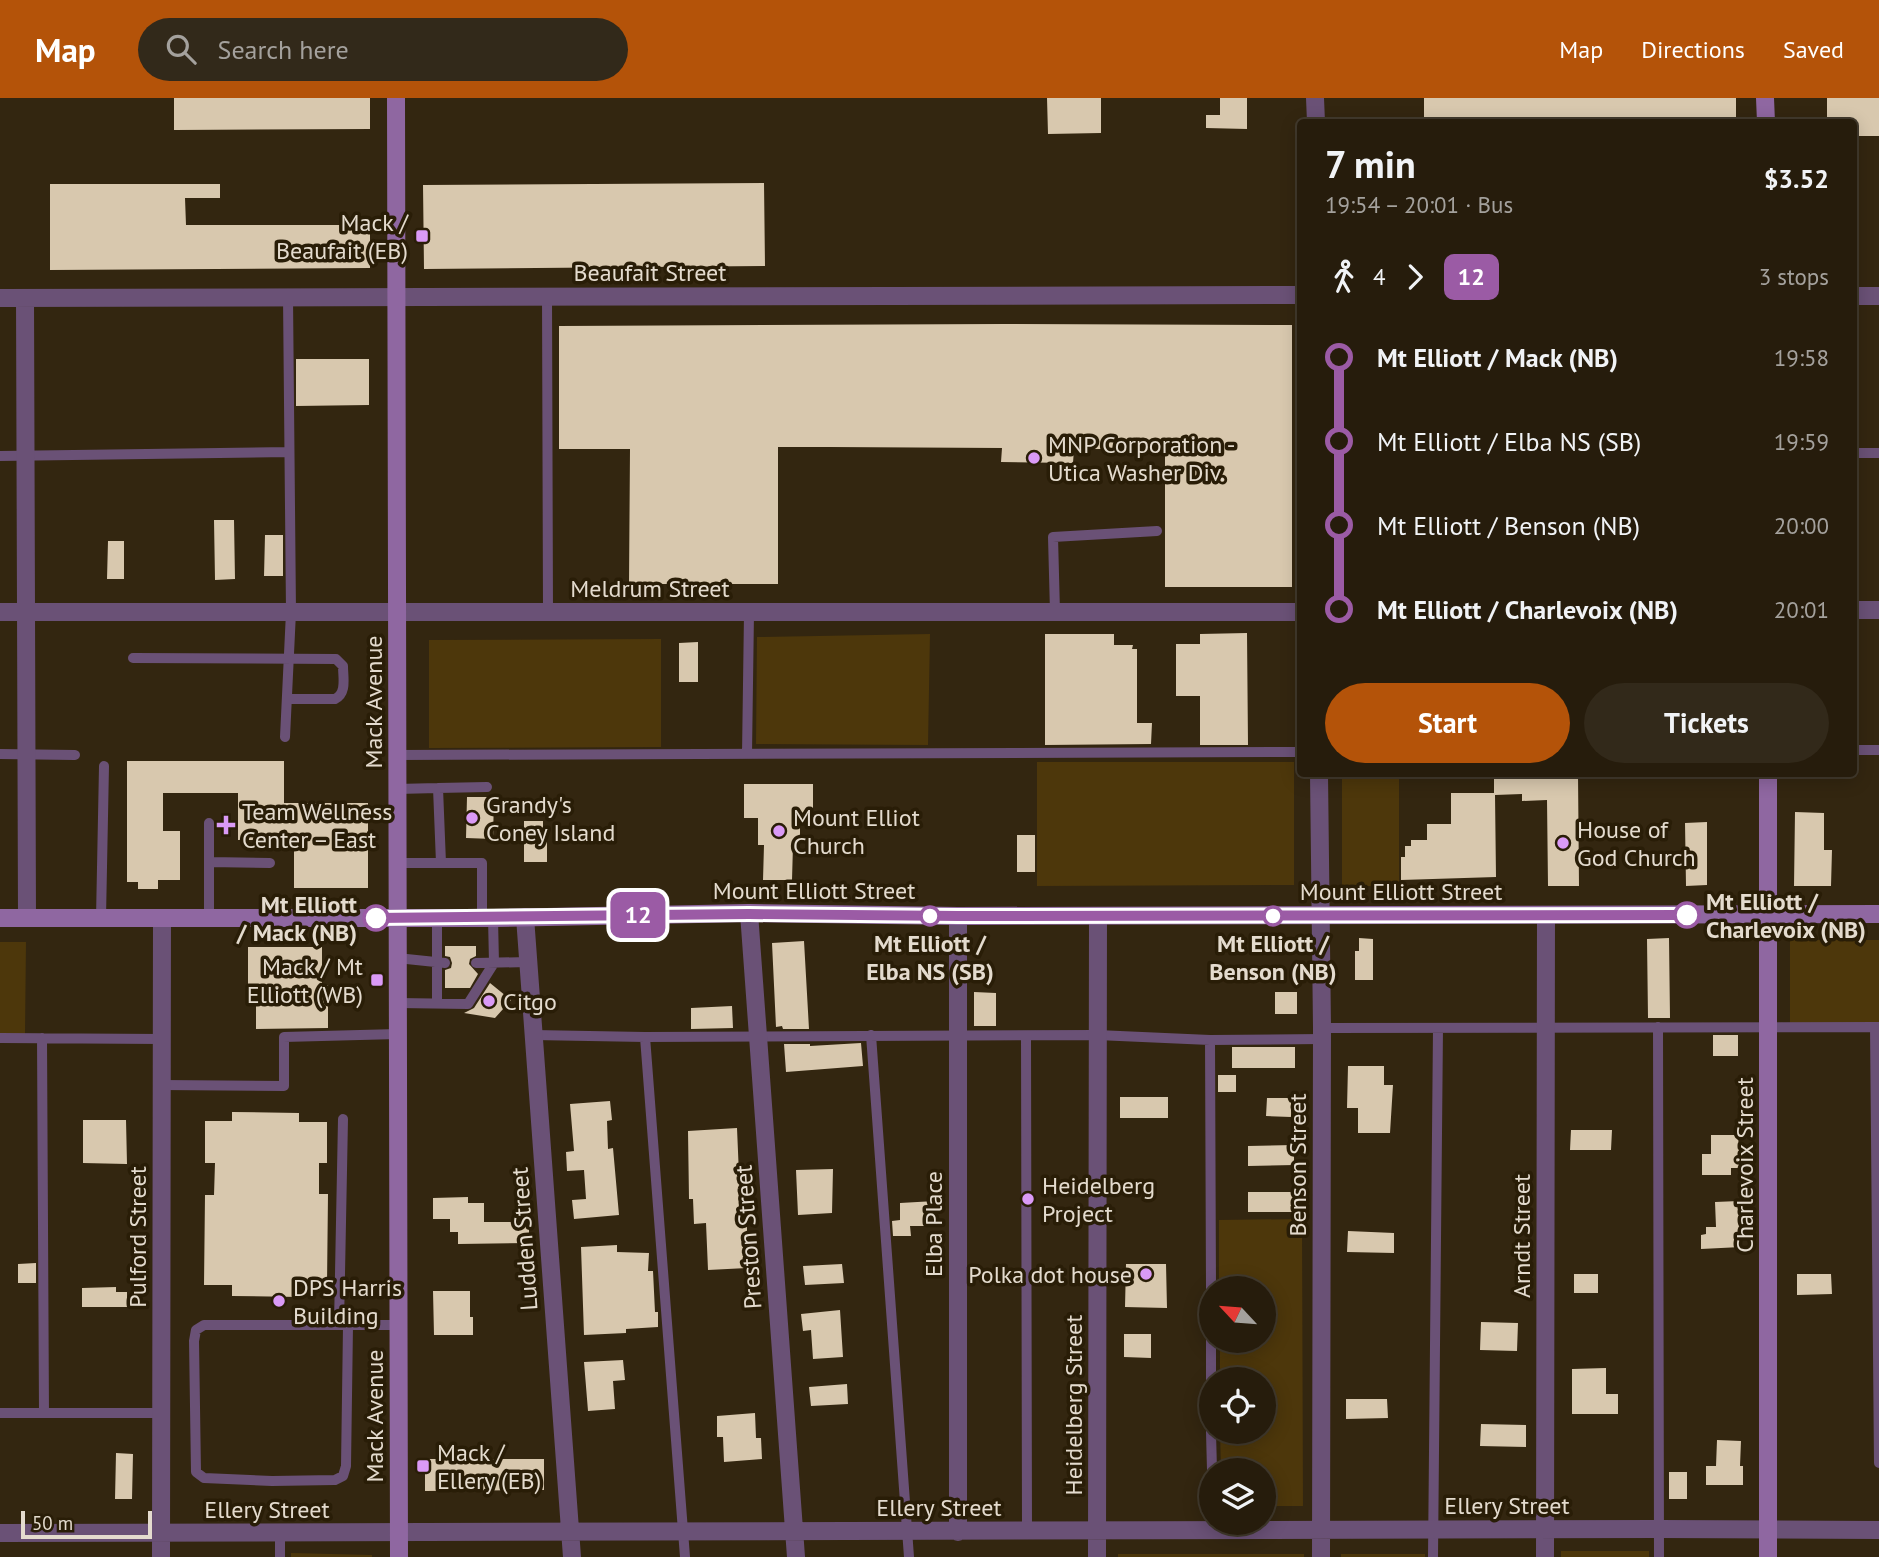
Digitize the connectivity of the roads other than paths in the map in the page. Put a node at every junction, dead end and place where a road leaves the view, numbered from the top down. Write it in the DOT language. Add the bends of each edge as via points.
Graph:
graph roads {
  1 [pos="396,98"];
  2 [pos="1315,98"];
  3 [pos="1765,98"];
  4 [pos="1316,119"];
  5 [pos="1766,119"];
  6 [pos="1297,295"];
  7 [pos="1857,296"];
  8 [pos="1879,296"];
  9 [pos="395,297"];
  10 [pos="547,297"];
  11 [pos="0,298"];
  12 [pos="25,298"];
  13 [pos="288,298"];
  14 [pos="289,452"];
  15 [pos="1857,453"];
  16 [pos="1879,453"];
  17 [pos="0,456"];
  18 [pos="27,457"];
  19 [pos="1157,531"];
  20 [pos="1857,610"];
  21 [pos="1879,610"];
  22 [pos="0,612"];
  23 [pos="27,612"];
  24 [pos="291,612"];
  25 [pos="397,612"];
  26 [pos="548,612"];
  27 [pos="1055,612"];
  28 [pos="1297,612"];
  29 [pos="749,613"];
  30 [pos="289,657"];
  31 [pos="133,658"];
  32 [pos="287,699"];
  33 [pos="285,737"];
  34 [pos="1857,750"];
  35 [pos="1879,750"];
  36 [pos="1297,752"];
  37 [pos="0,754"];
  38 [pos="27,754"];
  39 [pos="747,754"];
  40 [pos="75,755"];
  41 [pos="397,755"];
  42 [pos="104,766"];
  43 [pos="1318,777"];
  44 [pos="1768,777"];
  45 [pos="487,787"];
  46 [pos="438,788"];
  47 [pos="397,789"];
  48 [pos="209,822"];
  49 [pos="209,862"];
  50 [pos="270,863"];
  51 [pos="398,863"];
  52 [pos="441,863"];
  53 [pos="749,914"];
  54 [pos="1879,914"];
  55 [pos="1320,915"];
  56 [pos="1546,915"];
  57 [pos="1768,915"];
  58 [pos="958,916"];
  59 [pos="1098,916"];
  60 [pos="488,917"];
  61 [pos="525,917"];
  62 [pos="0,918"];
  63 [pos="27,918"];
  64 [pos="101,918"];
  65 [pos="162,918"];
  66 [pos="209,918"];
  67 [pos="398,918"];
  68 [pos="437,918"];
  69 [pos="397,958"];
  70 [pos="528,962"];
  71 [pos="441,963"];
  72 [pos="476,963"];
  73 [pos="494,963"];
  74 [pos="398,1003"];
  75 [pos="437,1004"];
  76 [pos="1438,1027"];
  77 [pos="1546,1027"];
  78 [pos="1658,1027"];
  79 [pos="1768,1027"];
  80 [pos="1877,1027"];
  81 [pos="1322,1033"];
  82 [pos="398,1034"];
  83 [pos="533,1035"];
  84 [pos="871,1035"];
  85 [pos="1097,1035"];
  86 [pos="958,1036"];
  87 [pos="1026,1036"];
  88 [pos="645,1037"];
  89 [pos="0,1038"];
  90 [pos="42,1038"];
  91 [pos="758,1038"];
  92 [pos="162,1039"];
  93 [pos="1210,1040"];
  94 [pos="161,1085"];
  95 [pos="343,1119"];
  96 [pos="1211,1276"];
  97 [pos="398,1325"];
  98 [pos="343,1326"];
  99 [pos="0,1413"];
  100 [pos="44,1413"];
  101 [pos="161,1413"];
  102 [pos="1879,1464"];
  103 [pos="1199,1528"];
  104 [pos="1276,1529"];
  105 [pos="1659,1529"];
  106 [pos="1433,1530"];
  107 [pos="1768,1530"];
  108 [pos="1879,1530"];
  109 [pos="1321,1531"];
  110 [pos="1545,1531"];
  111 [pos="684,1532"];
  112 [pos="794,1532"];
  113 [pos="908,1532"];
  114 [pos="958,1532"];
  115 [pos="1027,1532"];
  116 [pos="1097,1532"];
  117 [pos="0,1533"];
  118 [pos="398,1533"];
  119 [pos="570,1533"];
  120 [pos="160,1534"];
  121 [pos="280,1534"];
  122 [pos="161,1557"];
  123 [pos="280,1557"];
  124 [pos="398,1557"];
  125 [pos="572,1557"];
  126 [pos="685,1557"];
  127 [pos="796,1557"];
  128 [pos="909,1557"];
  129 [pos="1097,1557"];
  130 [pos="1321,1557"];
  131 [pos="1433,1557"];
  132 [pos="1545,1557"];
  133 [pos="1659,1557"];
  134 [pos="1768,1557"];
  1 -- 9 [label="main road, Mack Avenue"];
  2 -- 4 [label="street"];
  3 -- 5 [label="main road"];
  6 -- 10 [label="street, Beaufait Street"];
  7 -- 8 [label="street"];
  9 -- 10 [label="street, Beaufait Street"];
  9 -- 13 [label="street, Beaufait Street"];
  9 -- 25 [label="main road, Mack Avenue"];
  10 -- 26 [label="lane"];
  11 -- 12 [label="street, Beaufait Street"];
  12 -- 13 [label="street, Beaufait Street"];
  12 -- 18 [label="street"];
  13 -- 14 [label="lane"];
  14 -- 18 [label="lane"];
  14 -- 24 [label="lane"];
  15 -- 16 [label="lane"];
  17 -- 18 [label="lane"];
  18 -- 23 [label="street"];
  19 -- 27 [label="lane" via="1054,537"];
  20 -- 21 [label="street"];
  22 -- 23 [label="street, Meldrum Street"];
  23 -- 24 [label="street, Meldrum Street"];
  23 -- 38 [label="street"];
  24 -- 25 [label="street, Meldrum Street"];
  24 -- 30 [label="lane"];
  25 -- 26 [label="street, Meldrum Street"];
  25 -- 41 [label="main road, Mack Avenue"];
  26 -- 29 [label="street, Meldrum Street"];
  27 -- 28 [label="street, Meldrum Street"];
  27 -- 29 [label="street, Meldrum Street"];
  29 -- 39 [label="lane"];
  30 -- 31 [label="lane"];
  30 -- 32 [label="lane"];
  30 -- 32 [label="lane" via="340,661 343,693 335,699"];
  32 -- 33 [label="lane"];
  34 -- 35 [label="lane"];
  36 -- 39 [label="lane"];
  37 -- 38 [label="lane"];
  38 -- 40 [label="lane"];
  38 -- 63 [label="street"];
  39 -- 41 [label="lane"];
  41 -- 47 [label="main road, Mack Avenue"];
  42 -- 64 [label="lane"];
  43 -- 55 [label="street, Benson Street"];
  44 -- 57 [label="main road, Charlevoix Street"];
  45 -- 46 [label="lane"];
  46 -- 47 [label="lane"];
  46 -- 52 [label="lane"];
  47 -- 51 [label="main road, Mack Avenue"];
  48 -- 49 [label="lane"];
  49 -- 50 [label="lane"];
  49 -- 66 [label="lane"];
  51 -- 52 [label="lane"];
  51 -- 67 [label="main road, Mack Avenue"];
  52 -- 60 [label="lane" via="482,863"];
  53 -- 58 [label="main road, Mount Elliott Street"];
  53 -- 61 [label="main road, Mount Elliott Street"];
  53 -- 91 [label="street, Preston Street"];
  54 -- 57 [label="main road, Mount Elliott Street"];
  55 -- 56 [label="main road, Mount Elliott Street"];
  55 -- 59 [label="main road, Mount Elliott Street"];
  55 -- 81 [label="street, Benson Street"];
  56 -- 57 [label="main road, Mount Elliott Street"];
  56 -- 77 [label="street, Arndt Street"];
  57 -- 79 [label="main road, Charlevoix Street"];
  58 -- 59 [label="main road, Mount Elliott Street"];
  58 -- 86 [label="street, Elba Place"];
  59 -- 85 [label="street, Heidelberg Street"];
  60 -- 61 [label="main road, Mount Elliott Street"];
  60 -- 68 [label="main road, Mount Elliott Street"];
  60 -- 73 [label="lane"];
  61 -- 70 [label="street, Ludden Street"];
  62 -- 63 [label="main road, Mount Elliott Street"];
  63 -- 64 [label="main road, Mount Elliott Street"];
  64 -- 65 [label="main road, Mount Elliott Street"];
  65 -- 66 [label="main road, Mount Elliott Street"];
  65 -- 92 [label="street, Pulford Street"];
  66 -- 67 [label="main road, Mount Elliott Street"];
  67 -- 68 [label="main road, Mount Elliott Street"];
  67 -- 69 [label="main road, Mack Avenue"];
  68 -- 71 [label="lane"];
  69 -- 71 [label="lane"];
  69 -- 74 [label="main road, Mack Avenue"];
  70 -- 73 [label="lane"];
  70 -- 83 [label="street, Ludden Street"];
  71 -- 75 [label="lane"];
  72 -- 73 [label="lane"];
  73 -- 75 [label="lane" via="468,1004"];
  74 -- 75 [label="lane"];
  74 -- 82 [label="main road, Mack Avenue"];
  76 -- 77 [label="lane"];
  76 -- 81 [label="lane"];
  76 -- 106 [label="lane"];
  77 -- 78 [label="lane"];
  77 -- 110 [label="street, Arndt Street"];
  78 -- 79 [label="lane"];
  78 -- 105 [label="lane"];
  79 -- 80 [label="lane"];
  79 -- 107 [label="main road, Charlevoix Street"];
  80 -- 102 [label="lane"];
  81 -- 93 [label="lane"];
  81 -- 109 [label="street, Benson Street"];
  82 -- 94 [label="lane" via="284,1037 284,1086"];
  82 -- 97 [label="main road, Mack Avenue"];
  83 -- 88 [label="lane"];
  83 -- 119 [label="street, Ludden Street"];
  84 -- 86 [label="lane"];
  84 -- 91 [label="lane"];
  84 -- 113 [label="lane"];
  85 -- 87 [label="lane"];
  85 -- 93 [label="lane"];
  85 -- 116 [label="street, Heidelberg Street"];
  86 -- 87 [label="lane"];
  86 -- 114 [label="street, Elba Place"];
  87 -- 115 [label="lane"];
  88 -- 91 [label="lane"];
  88 -- 111 [label="lane"];
  89 -- 90 [label="lane"];
  90 -- 92 [label="lane"];
  90 -- 100 [label="lane"];
  91 -- 112 [label="street, Preston Street"];
  92 -- 94 [label="street, Pulford Street"];
  93 -- 96 [label="lane"];
  94 -- 101 [label="street, Pulford Street"];
  95 -- 98 [label="lane"];
  97 -- 98 [label="lane"];
  97 -- 118 [label="main road, Mack Avenue"];
  98 -- 98 [label="lane" via="204,1325 196,1330 196,1472 204,1478 272,1481 343,1476"];
  99 -- 100 [label="lane"];
  100 -- 101 [label="lane"];
  101 -- 120 [label="street, Pulford Street"];
  103 -- 116 [label="street, Ellery Street"];
  104 -- 109 [label="street, Ellery Street"];
  105 -- 107 [label="street, Ellery Street"];
  105 -- 110 [label="street, Ellery Street"];
  105 -- 133 [label="lane"];
  106 -- 109 [label="street, Ellery Street"];
  106 -- 110 [label="street, Ellery Street"];
  106 -- 131 [label="lane"];
  107 -- 108 [label="street, Ellery Street"];
  107 -- 134 [label="main road, Charlevoix Street"];
  109 -- 130 [label="street, Benson Street"];
  110 -- 132 [label="street, Arndt Street"];
  111 -- 112 [label="street, Ellery Street"];
  111 -- 119 [label="street, Ellery Street"];
  111 -- 126 [label="lane"];
  112 -- 113 [label="street, Ellery Street"];
  112 -- 127 [label="street, Preston Street"];
  113 -- 114 [label="street, Ellery Street"];
  113 -- 128 [label="lane"];
  114 -- 115 [label="street, Ellery Street"];
  115 -- 116 [label="street, Ellery Street"];
  116 -- 129 [label="street, Heidelberg Street"];
  117 -- 120 [label="street, Ellery Street"];
  118 -- 119 [label="street, Ellery Street"];
  118 -- 121 [label="street, Ellery Street"];
  118 -- 124 [label="main road, Mack Avenue"];
  119 -- 125 [label="street, Ludden Street"];
  120 -- 121 [label="street, Ellery Street"];
  120 -- 122 [label="street, Pulford Street"];
  121 -- 123 [label="lane"];
}
